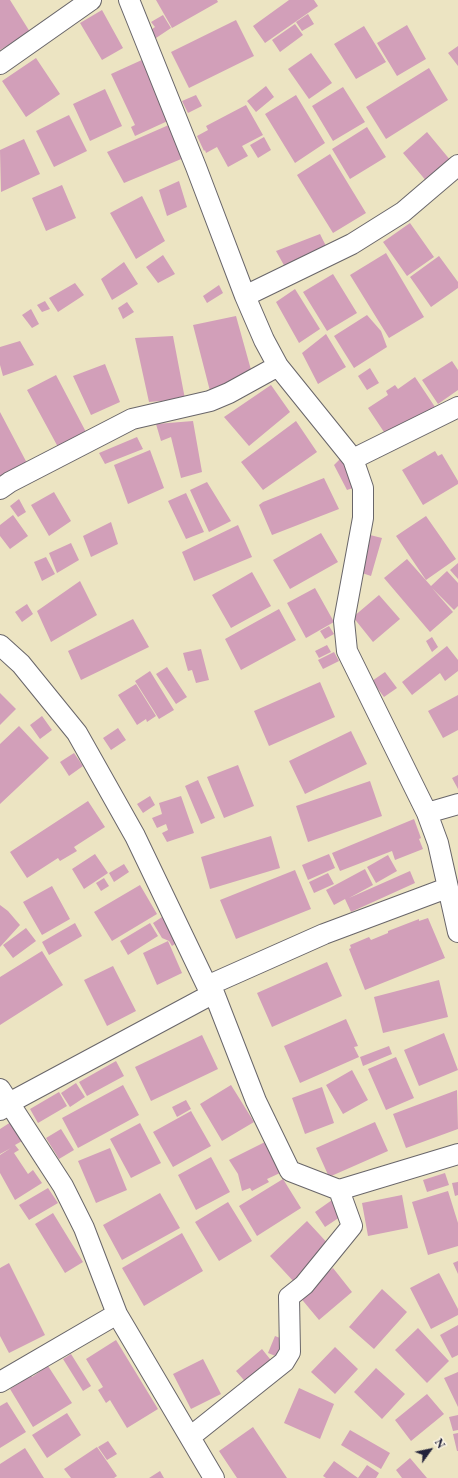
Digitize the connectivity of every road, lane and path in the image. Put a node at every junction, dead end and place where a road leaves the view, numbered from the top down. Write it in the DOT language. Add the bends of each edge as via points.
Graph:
graph roads {
  1 [pos="91,0"];
  2 [pos="129,0"];
  3 [pos="0,64"];
  4 [pos="458,165"];
  5 [pos="245,296"];
  6 [pos="278,366"];
  7 [pos="458,407"];
  8 [pos="352,459"];
  9 [pos="0,489"];
  10 [pos="0,645"];
  11 [pos="458,804"];
  12 [pos="427,813"];
  13 [pos="447,888"];
  14 [pos="458,932"];
  15 [pos="211,989"];
  16 [pos="3,1101"];
  17 [pos="458,1154"];
  18 [pos="339,1190"];
  19 [pos="117,1314"];
  20 [pos="0,1382"];
  21 [pos="190,1437"];
  22 [pos="214,1478"];
  1 -- 3 [label="street"];
  2 -- 5 [label="street"];
  4 -- 5 [label="street" via="403,212 352,244"];
  5 -- 6 [label="street"];
  6 -- 8 [label="street"];
  6 -- 9 [label="street" via="229,394 210,401 132,419"];
  7 -- 8 [label="street"];
  8 -- 12 [label="street" via="363,488 363,518 344,621 347,651"];
  10 -- 15 [label="street" via="21,664 77,733 135,836"];
  11 -- 12 [label="street"];
  12 -- 13 [label="street" via="438,843"];
  13 -- 14 [label="street"];
  13 -- 15 [label="street" via="324,934"];
  15 -- 16 [label="street"];
  15 -- 18 [label="street" via="256,1101 290,1171"];
  16 -- 19 [label="street" via="63,1186 84,1228"];
  17 -- 18 [label="street"];
  18 -- 21 [label="street" via="352,1226 304,1285 289,1297 290,1352 284,1362"];
  19 -- 20 [label="street"];
  19 -- 21 [label="street"];
  21 -- 22 [label="street"];
}
